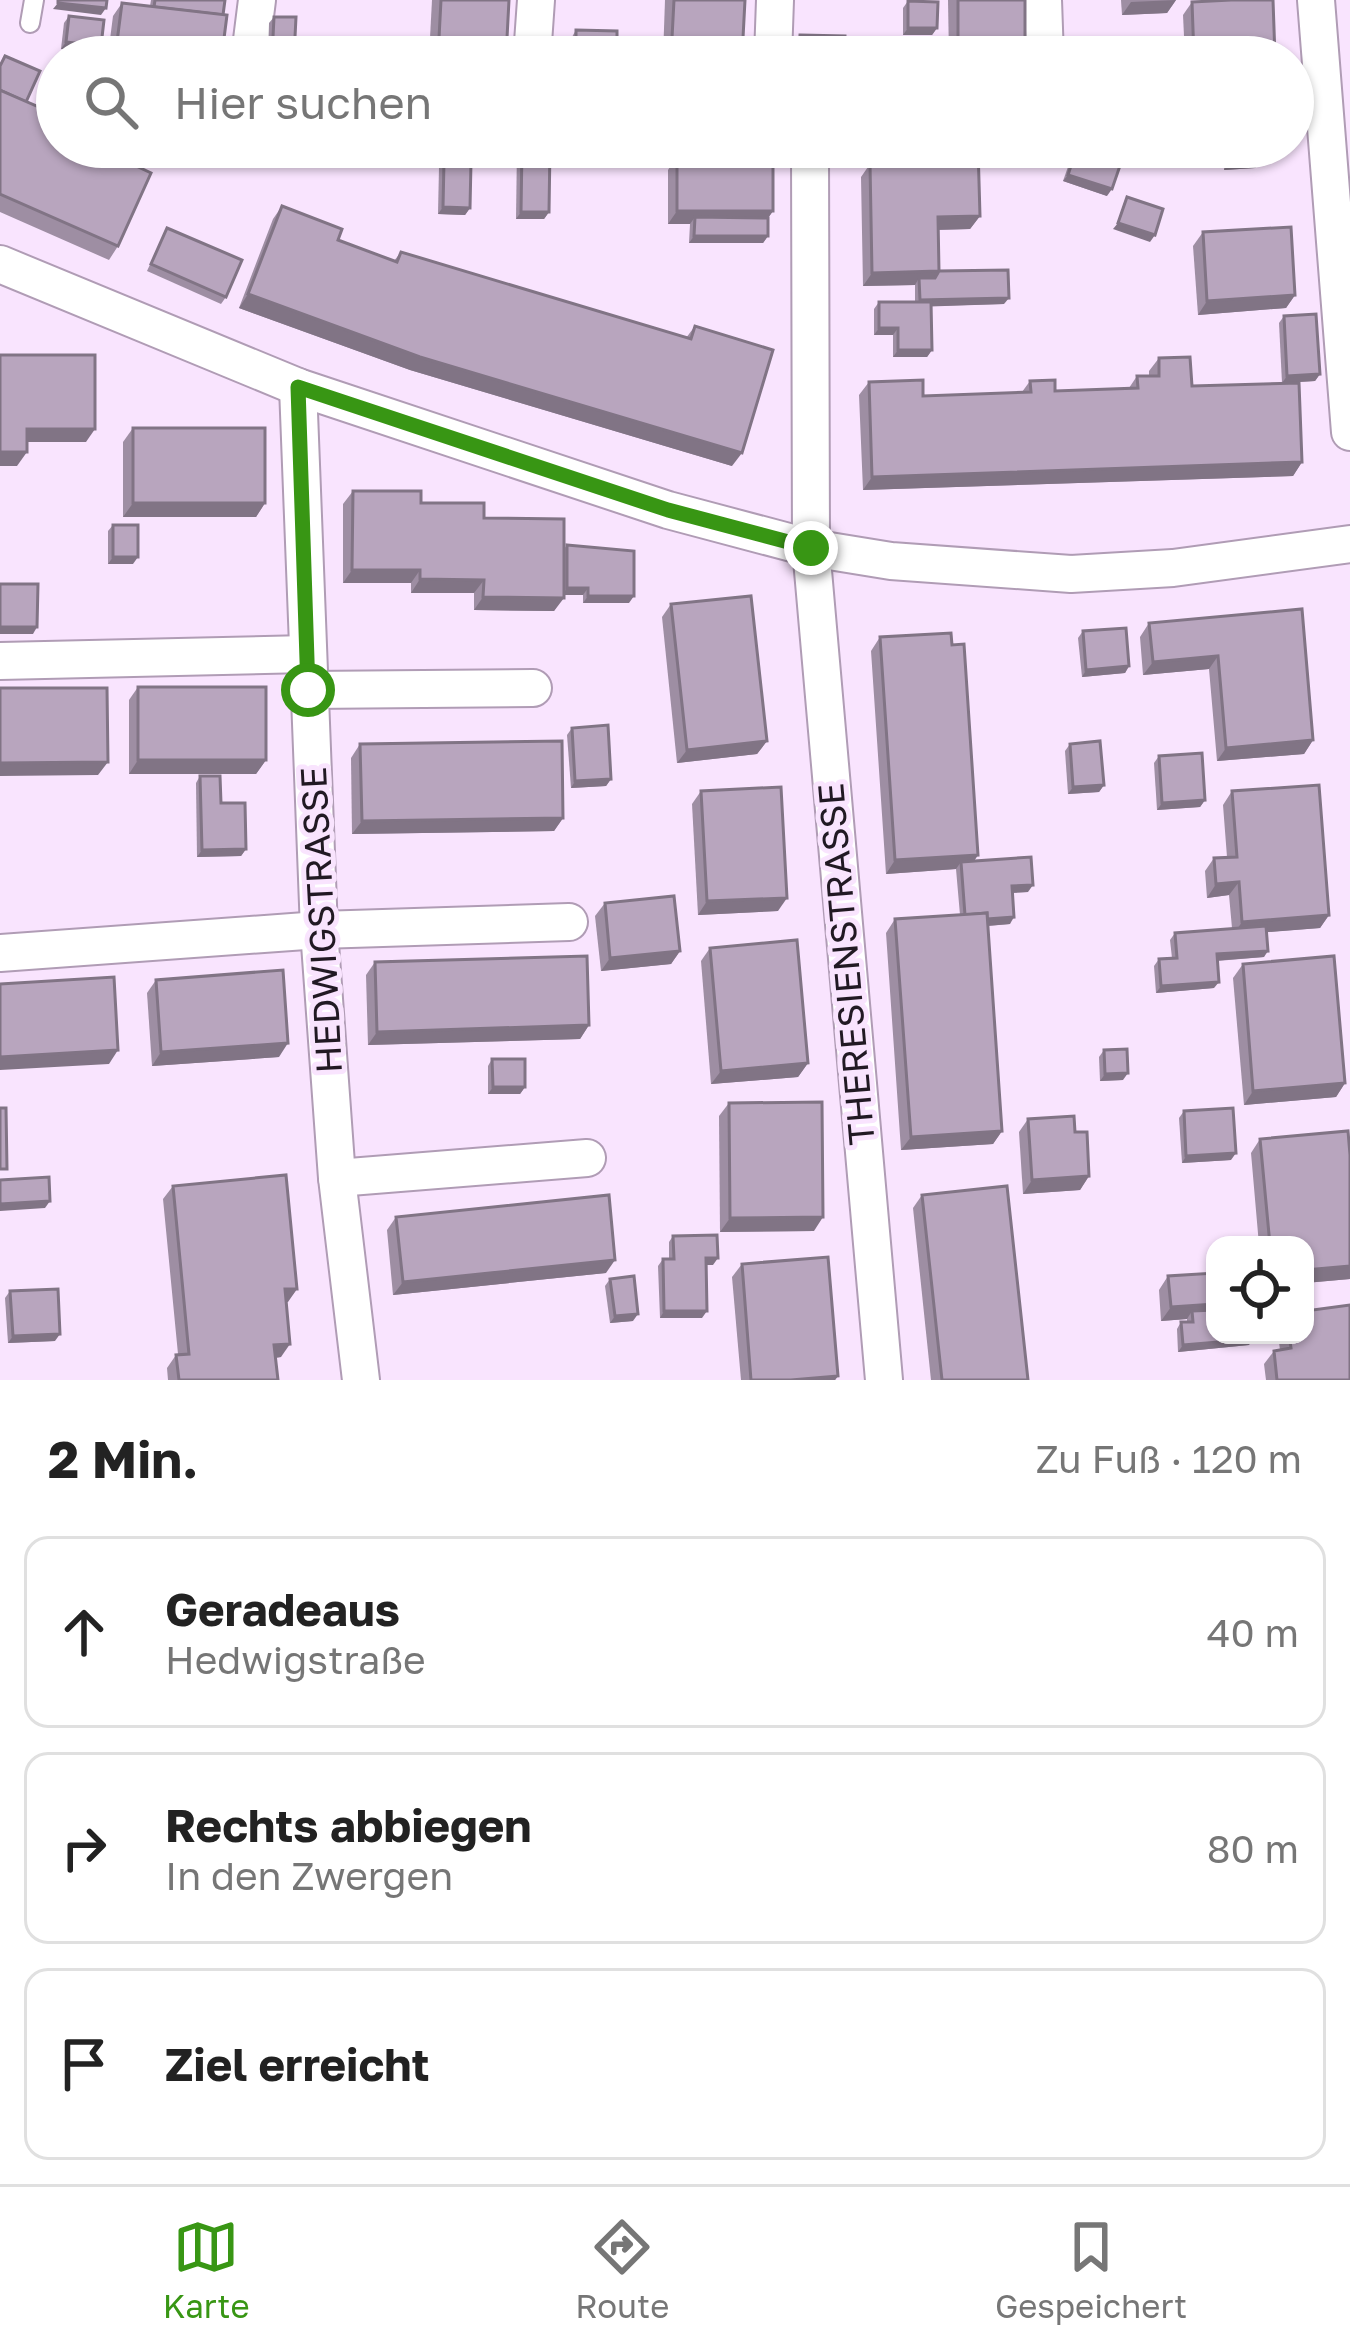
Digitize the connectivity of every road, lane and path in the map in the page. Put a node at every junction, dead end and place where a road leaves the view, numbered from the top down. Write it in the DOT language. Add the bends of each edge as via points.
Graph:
graph roads {
  1 [pos="34,0"];
  2 [pos="256,0"];
  3 [pos="536,0"];
  4 [pos="775,0"];
  5 [pos="1043,0"];
  6 [pos="1316,0"];
  7 [pos="30,22"];
  8 [pos="252,36"];
  9 [pos="533,36"];
  10 [pos="774,36"];
  11 [pos="1044,36"];
  12 [pos="810,168"];
  13 [pos="0,264"];
  14 [pos="298,387"];
  15 [pos="1350,432"];
  16 [pos="1350,544"];
  17 [pos="811,548"];
  18 [pos="0,661"];
  19 [pos="308,672"];
  20 [pos="532,688"];
  21 [pos="569,922"];
  22 [pos="319,930"];
  23 [pos="0,953"];
  24 [pos="587,1158"];
  25 [pos="337,1178"];
  26 [pos="362,1380"];
  27 [pos="884,1380"];
  1 -- 7 [label="lane"];
  2 -- 8 [label="street"];
  3 -- 9 [label="street"];
  4 -- 10 [label="street"];
  5 -- 11 [label="street"];
  6 -- 15 [label="street"];
  12 -- 17 [label="street, THERESIENSTRASSE"];
  13 -- 14 [label="street"];
  14 -- 17 [label="street" via="668,510"];
  14 -- 19 [label="street, HEDWIGSTRASSE"];
  16 -- 17 [label="street" via="1071,574"];
  17 -- 27 [label="street, THERESIENSTRASSE"];
  18 -- 19 [label="street"];
  19 -- 20 [label="street"];
  19 -- 22 [label="street, HEDWIGSTRASSE"];
  21 -- 22 [label="street"];
  22 -- 23 [label="street"];
  22 -- 25 [label="street, HEDWIGSTRASSE"];
  24 -- 25 [label="street"];
  25 -- 26 [label="street, HEDWIGSTRASSE"];
}
